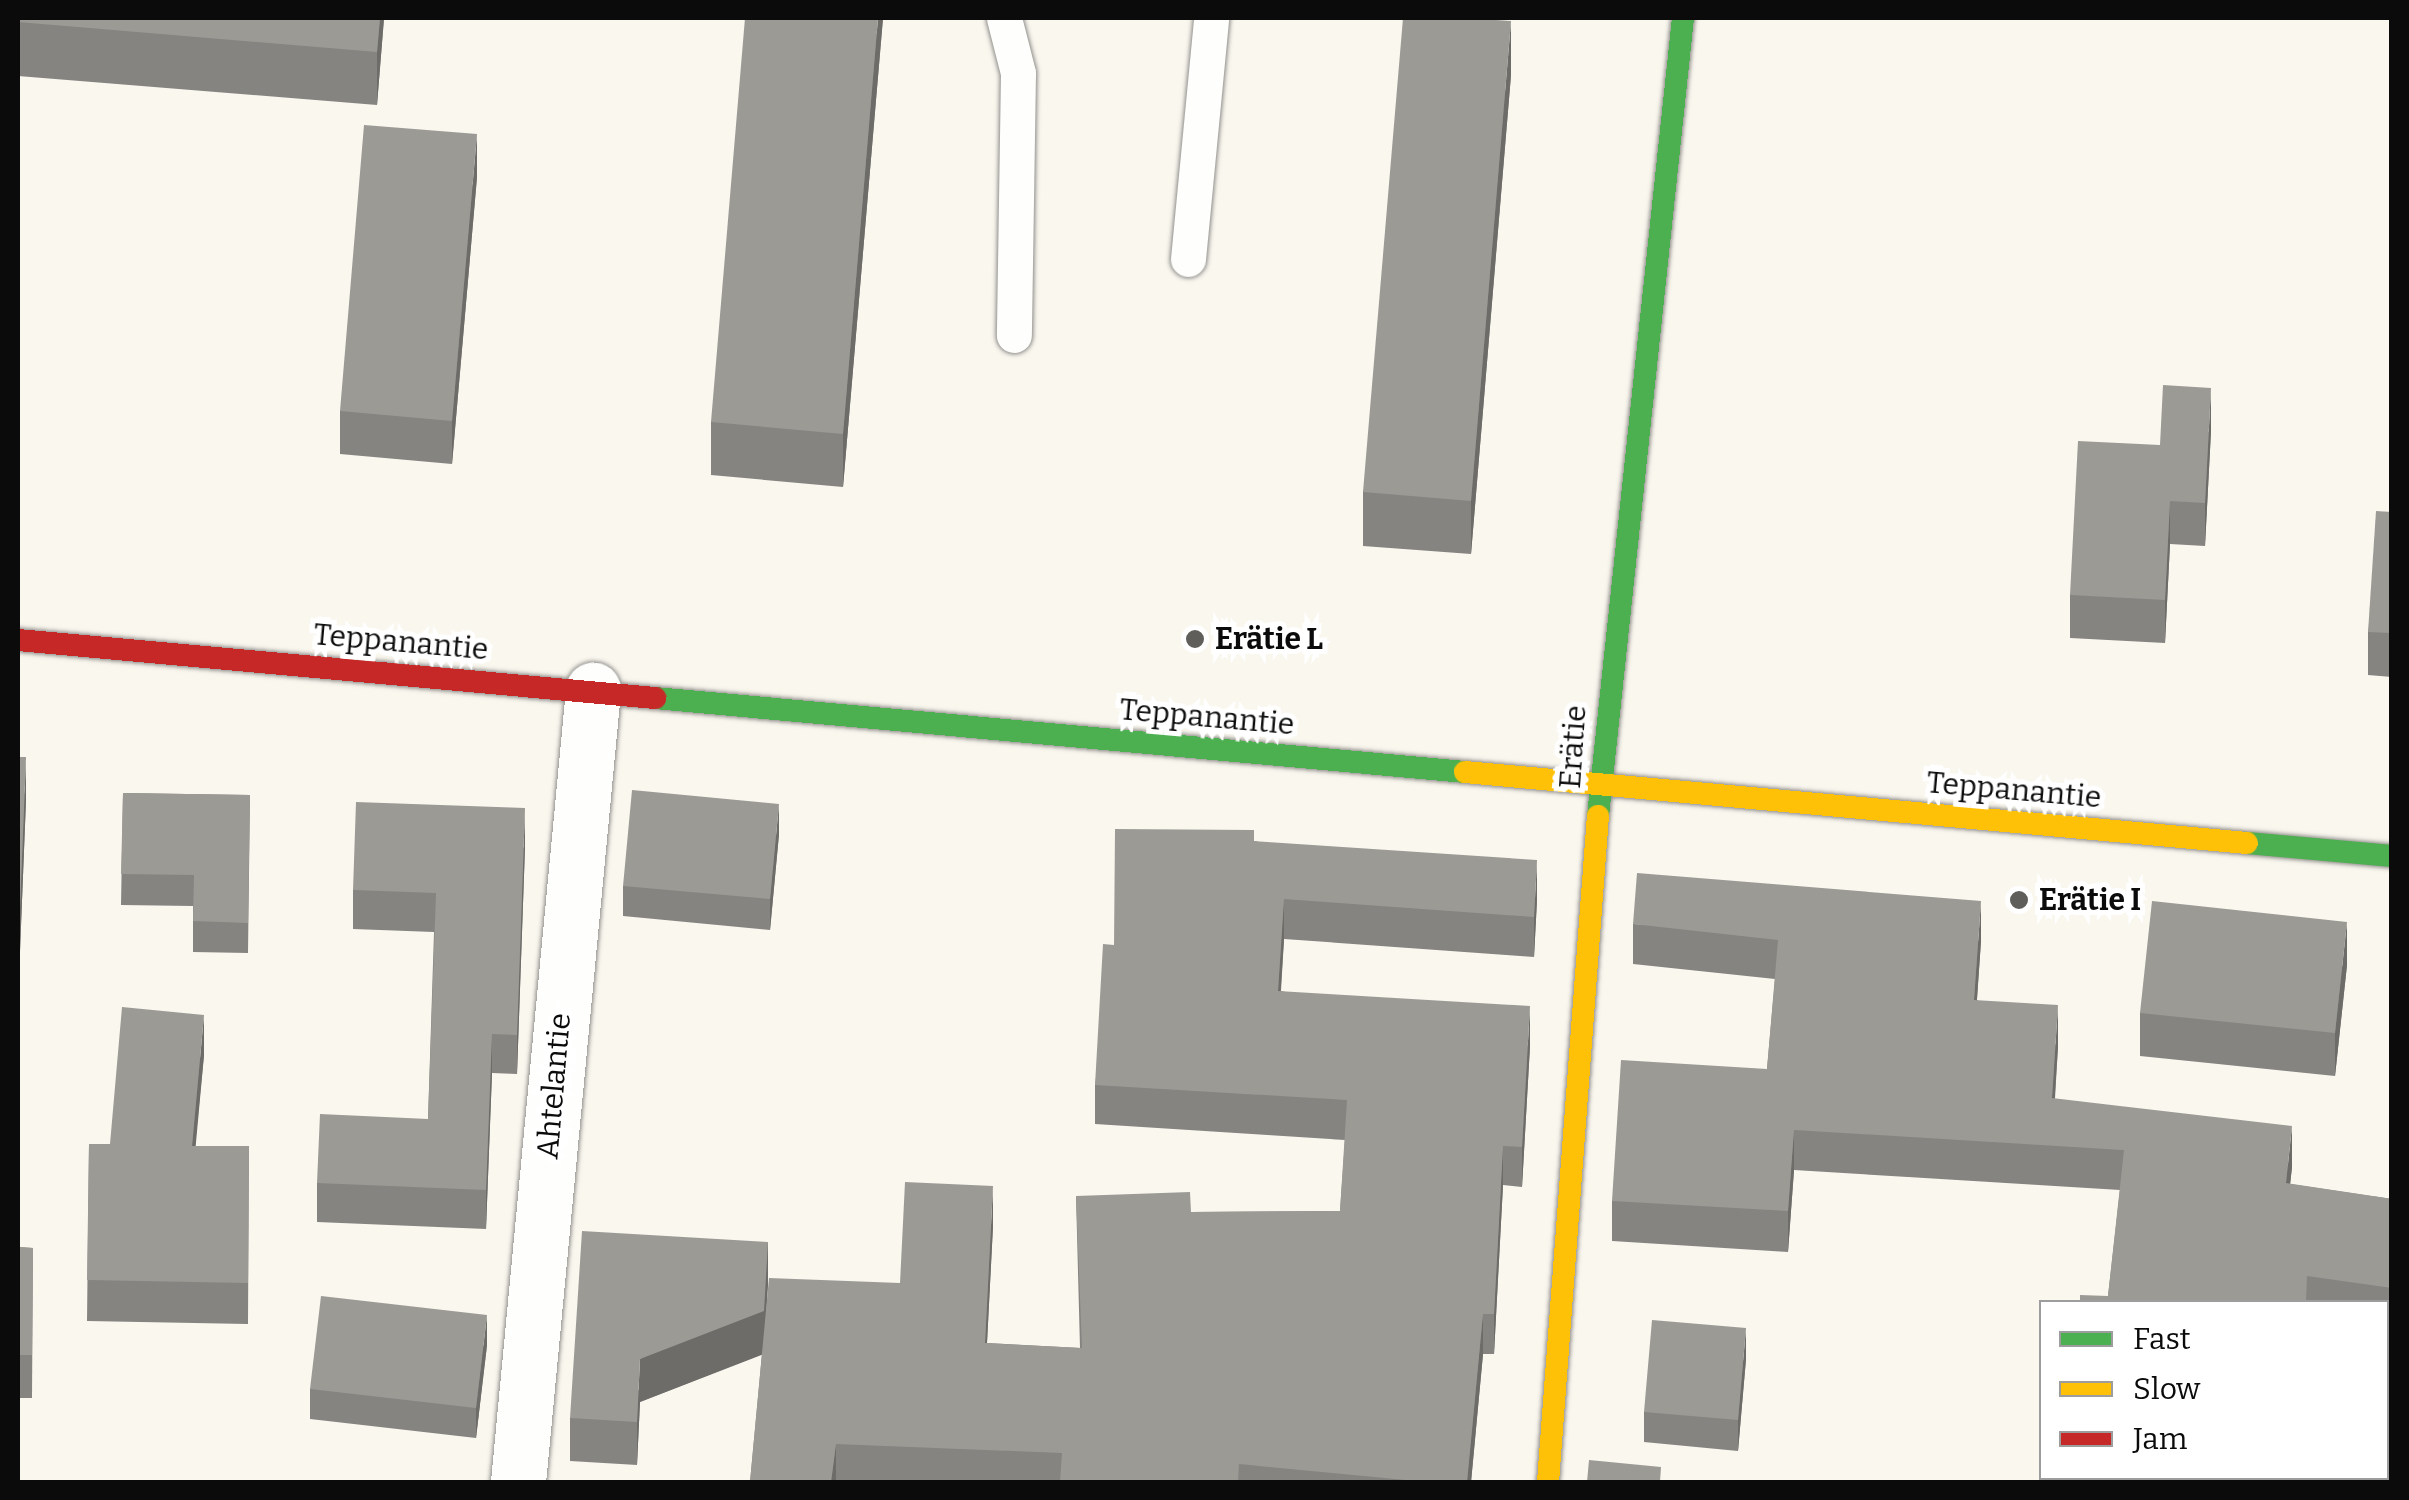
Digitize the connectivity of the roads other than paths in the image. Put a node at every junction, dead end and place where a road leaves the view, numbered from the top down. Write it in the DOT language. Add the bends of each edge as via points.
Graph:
graph roads {
  1 [pos="1004,18"];
  2 [pos="1211,18"];
  3 [pos="1683,18"];
  4 [pos="1188,259"];
  5 [pos="1014,336"];
  6 [pos="18,640"];
  7 [pos="593,690"];
  8 [pos="1601,783"];
  9 [pos="2392,856"];
  10 [pos="518,1482"];
  11 [pos="1548,1482"];
  1 -- 5 [label="lane" via="1018,73"];
  2 -- 4 [label="lane"];
  3 -- 8 [label="street, Erätie"];
  6 -- 7 [label="street, Teppanantie"];
  7 -- 8 [label="street, Teppanantie"];
  7 -- 10 [label="street, Ahtelantie"];
  8 -- 9 [label="street, Teppanantie"];
  8 -- 11 [label="street, Erätie"];
}
